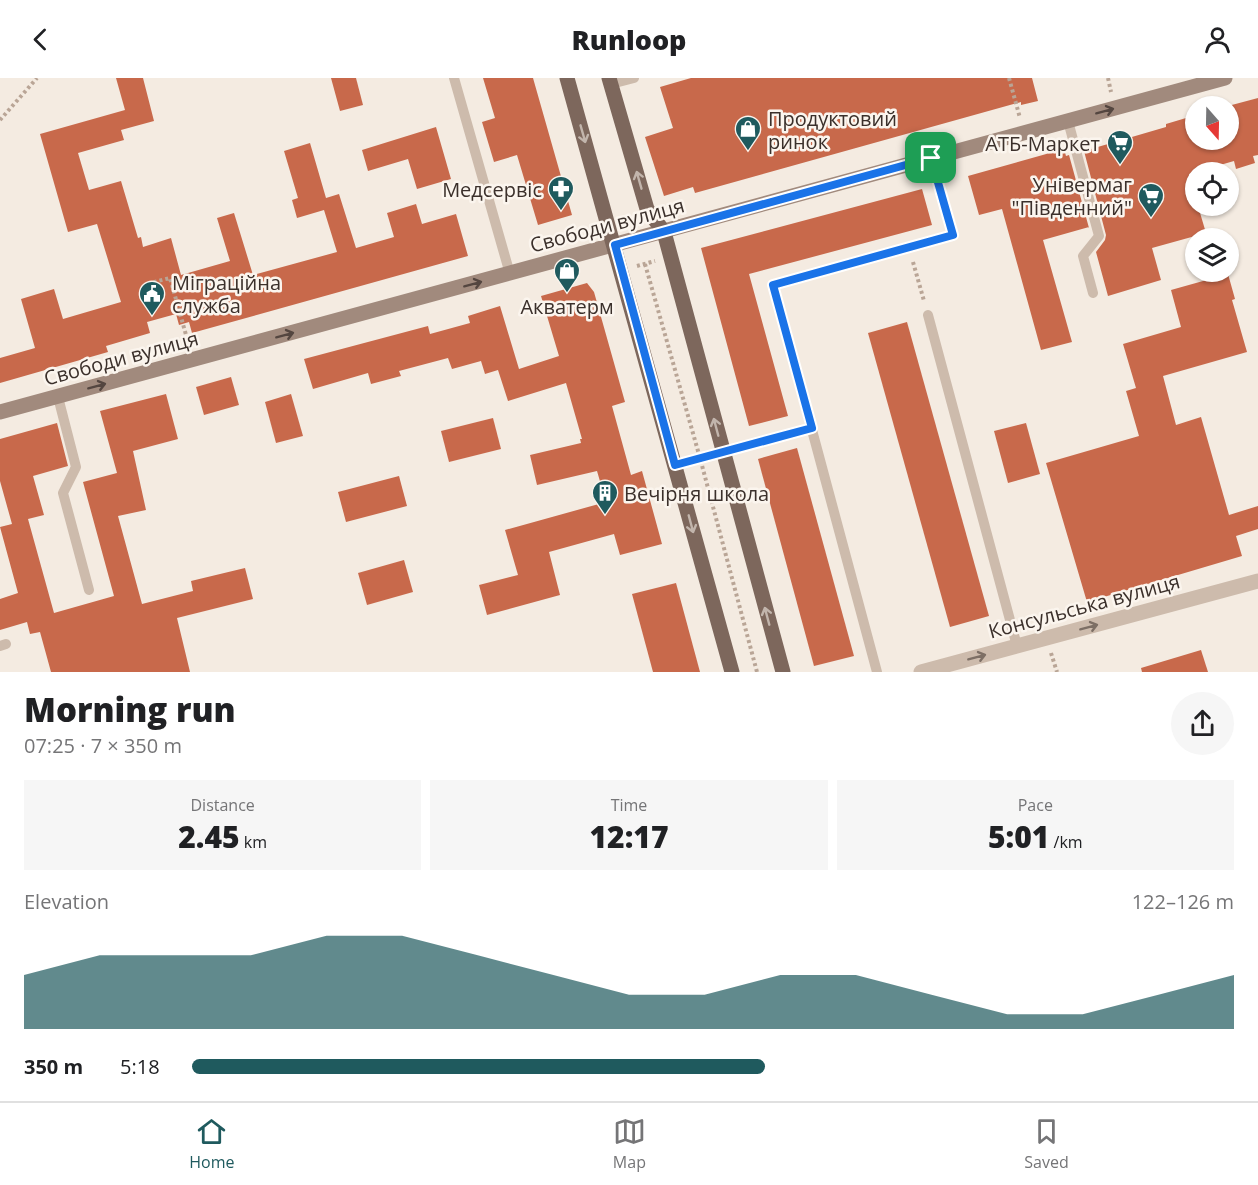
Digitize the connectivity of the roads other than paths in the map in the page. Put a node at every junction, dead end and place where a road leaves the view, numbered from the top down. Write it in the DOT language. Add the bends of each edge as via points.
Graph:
graph roads {
  1 [pos="454,78"];
  2 [pos="567,78"];
  3 [pos="634,78"];
  4 [pos="1225,78"];
  5 [pos="610,81"];
  6 [pos="1068,121"];
  7 [pos="931,158"];
  8 [pos="664,232"];
  9 [pos="615,245"];
  10 [pos="510,274"];
  11 [pos="1093,293"];
  12 [pos="928,315"];
  13 [pos="58,397"];
  14 [pos="0,412"];
  15 [pos="812,428"];
  16 [pos="723,452"];
  17 [pos="1258,581"];
  18 [pos="89,590"];
  19 [pos="1017,646"];
  20 [pos="732,672"];
  21 [pos="783,672"];
  22 [pos="878,672"];
  23 [pos="921,672"];
  1 -- 10 [label="lane"];
  2 -- 9 [label="main road, one-way"];
  3 -- 5 [label="lane"];
  6 -- 4 [label="main road, Свободи вулиця, one-way"];
  8 -- 5 [label="main road, one-way" via="647,209"];
  6 -- 7 [label="main road, Свободи вулиця"];
  6 -- 11 [label="lane" via="1099,236 1083,256"];
  7 -- 8 [label="main road, Свободи вулиця"];
  7 -- 15 [label="lane" via="953,235 773,285"];
  8 -- 9 [label="main road, Свободи вулиця"];
  16 -- 8 [label="main road, one-way"];
  9 -- 10 [label="main road, Свободи вулиця"];
  9 -- 20 [label="main road, one-way"];
  13 -- 10 [label="main road, Свободи вулиця, one-way"];
  12 -- 19 [label="lane"];
  13 -- 14 [label="main road, Свободи вулиця"];
  13 -- 18 [label="lane" via="76,467 63,493"];
  15 -- 16 [label="lane"];
  15 -- 22 [label="lane"];
  21 -- 16 [label="main road, one-way"];
  19 -- 17 [label="street, Консульська вулиця, one-way"];
  23 -- 19 [label="street, Консульська вулиця, one-way"];
}
